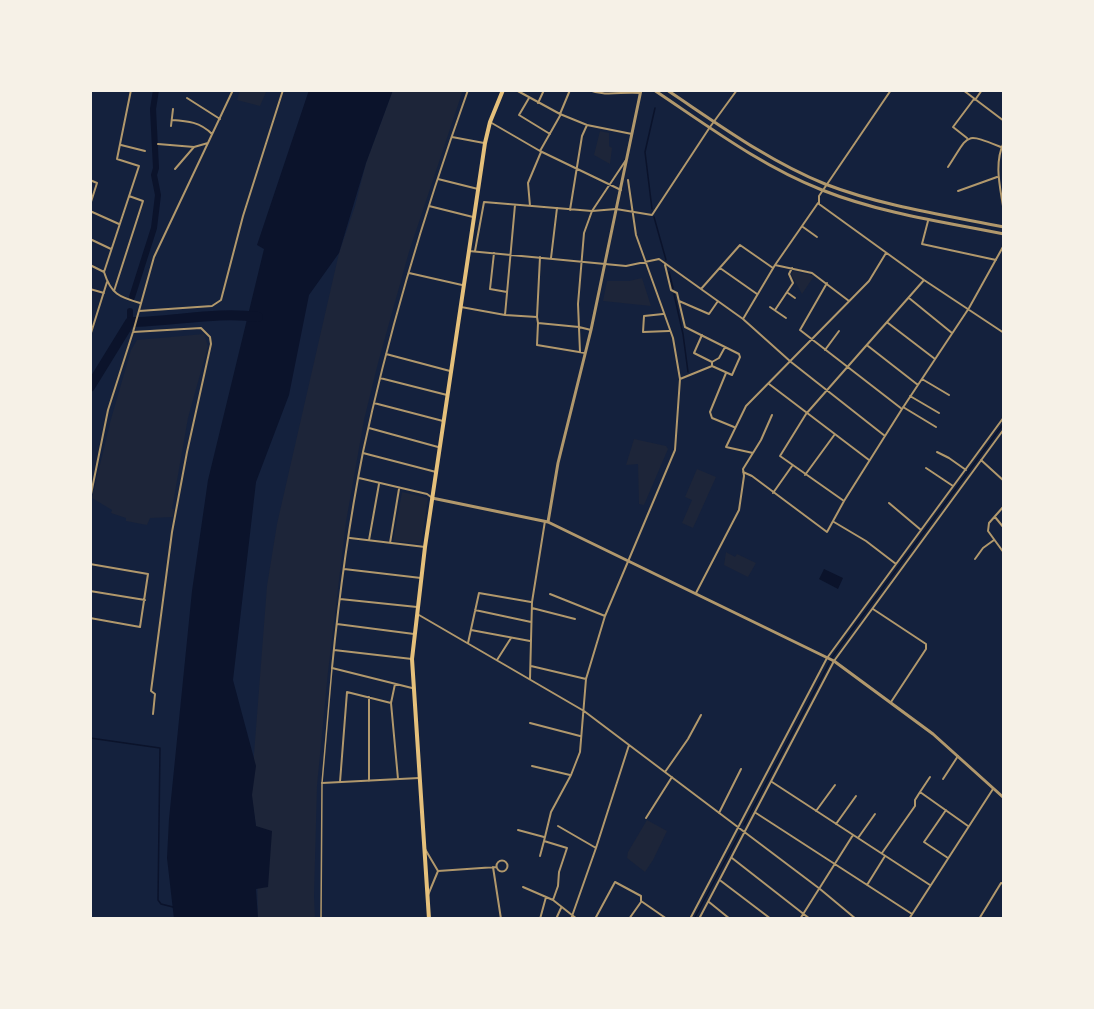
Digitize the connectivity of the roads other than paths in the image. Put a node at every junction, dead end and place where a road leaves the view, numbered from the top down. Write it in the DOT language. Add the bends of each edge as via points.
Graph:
graph roads {
  1 [pos="131,90"];
  2 [pos="232,90"];
  3 [pos="283,90"];
  4 [pos="468,90"];
  5 [pos="503,90"];
  6 [pos="516,90"];
  7 [pos="544,90"];
  8 [pos="570,90"];
  9 [pos="589,90"];
  10 [pos="654,90"];
  11 [pos="667,90"];
  12 [pos="737,90"];
  13 [pos="891,90"];
  14 [pos="963,90"];
  15 [pos="982,90"];
  16 [pos="641,91"];
  17 [pos="187,98"];
  18 [pos="529,98"];
  19 [pos="975,99"];
  20 [pos="538,103"];
  21 [pos="173,109"];
  22 [pos="561,114"];
  23 [pos="220,119"];
  24 [pos="171,120"];
  25 [pos="714,121"];
  26 [pos="1004,121"];
  27 [pos="490,122"];
  28 [pos="587,125"];
  29 [pos="171,126"];
  30 [pos="710,127"];
  31 [pos="212,134"];
  32 [pos="550,134"];
  33 [pos="632,134"];
  34 [pos="452,137"];
  35 [pos="967,138"];
  36 [pos="1004,142"];
  37 [pos="208,143"];
  38 [pos="485,143"];
  39 [pos="158,144"];
  40 [pos="120,145"];
  41 [pos="194,147"];
  42 [pos="1001,147"];
  43 [pos="145,151"];
  44 [pos="540,151"];
  45 [pos="627,158"];
  46 [pos="948,167"];
  47 [pos="576,168"];
  48 [pos="175,169"];
  49 [pos="999,177"];
  50 [pos="438,179"];
  51 [pos="90,180"];
  52 [pos="628,180"];
  53 [pos="609,184"];
  54 [pos="826,184"];
  55 [pos="478,189"];
  56 [pos="621,190"];
  57 [pos="822,190"];
  58 [pos="958,191"];
  59 [pos="129,196"];
  60 [pos="818,203"];
  61 [pos="90,205"];
  62 [pos="515,205"];
  63 [pos="429,206"];
  64 [pos="530,206"];
  65 [pos="558,208"];
  66 [pos="616,209"];
  67 [pos="570,210"];
  68 [pos="90,211"];
  69 [pos="592,211"];
  70 [pos="633,211"];
  71 [pos="1004,212"];
  72 [pos="474,218"];
  73 [pos="928,219"];
  74 [pos="119,224"];
  75 [pos="802,226"];
  76 [pos="1004,227"];
  77 [pos="1004,234"];
  78 [pos="817,237"];
  79 [pos="90,239"];
  80 [pos="1004,245"];
  81 [pos="111,249"];
  82 [pos="469,251"];
  83 [pos="475,251"];
  84 [pos="494,253"];
  85 [pos="886,253"];
  86 [pos="510,254"];
  87 [pos="540,257"];
  88 [pos="551,258"];
  89 [pos="996,260"];
  90 [pos="581,261"];
  91 [pos="644,261"];
  92 [pos="605,264"];
  93 [pos="665,264"];
  94 [pos="90,265"];
  95 [pos="774,266"];
  96 [pos="720,268"];
  97 [pos="792,268"];
  98 [pos="104,272"];
  99 [pos="409,273"];
  100 [pos="924,280"];
  101 [pos="107,282"];
  102 [pos="827,283"];
  103 [pos="464,285"];
  104 [pos="90,290"];
  105 [pos="701,290"];
  106 [pos="114,291"];
  107 [pos="507,292"];
  108 [pos="104,293"];
  109 [pos="787,293"];
  110 [pos="758,294"];
  111 [pos="795,298"];
  112 [pos="909,298"];
  113 [pos="679,301"];
  114 [pos="718,301"];
  115 [pos="849,301"];
  116 [pos="140,304"];
  117 [pos="770,307"];
  118 [pos="462,308"];
  119 [pos="969,308"];
  120 [pos="775,310"];
  121 [pos="138,312"];
  122 [pos="663,314"];
  123 [pos="505,315"];
  124 [pos="537,317"];
  125 [pos="786,318"];
  126 [pos="742,319"];
  127 [pos="537,323"];
  128 [pos="888,323"];
  129 [pos="579,327"];
  130 [pos="591,330"];
  131 [pos="133,331"];
  132 [pos="669,331"];
  133 [pos="839,331"];
  134 [pos="952,333"];
  135 [pos="1004,333"];
  136 [pos="702,335"];
  137 [pos="90,336"];
  138 [pos="813,340"];
  139 [pos="867,345"];
  140 [pos="725,347"];
  141 [pos="825,350"];
  142 [pos="580,352"];
  143 [pos="585,353"];
  144 [pos="386,354"];
  145 [pos="935,359"];
  146 [pos="712,362"];
  147 [pos="791,362"];
  148 [pos="712,366"];
  149 [pos="847,368"];
  150 [pos="451,372"];
  151 [pos="726,373"];
  152 [pos="380,378"];
  153 [pos="680,379"];
  154 [pos="922,379"];
  155 [pos="768,384"];
  156 [pos="918,385"];
  157 [pos="827,391"];
  158 [pos="447,395"];
  159 [pos="949,395"];
  160 [pos="910,396"];
  161 [pos="374,403"];
  162 [pos="902,408"];
  163 [pos="939,413"];
  164 [pos="806,414"];
  165 [pos="772,416"];
  166 [pos="1004,417"];
  167 [pos="443,421"];
  168 [pos="735,427"];
  169 [pos="936,427"];
  170 [pos="369,428"];
  171 [pos="1004,429"];
  172 [pos="835,434"];
  173 [pos="885,436"];
  174 [pos="440,447"];
  175 [pos="937,452"];
  176 [pos="363,453"];
  177 [pos="753,453"];
  178 [pos="869,460"];
  179 [pos="981,460"];
  180 [pos="792,465"];
  181 [pos="926,468"];
  182 [pos="966,470"];
  183 [pos="436,472"];
  184 [pos="743,472"];
  185 [pos="805,475"];
  186 [pos="359,478"];
  187 [pos="1004,481"];
  188 [pos="379,484"];
  189 [pos="953,486"];
  190 [pos="399,489"];
  191 [pos="773,493"];
  192 [pos="432,498"];
  193 [pos="90,499"];
  194 [pos="844,501"];
  195 [pos="889,503"];
  196 [pos="1004,507"];
  197 [pos="995,517"];
  198 [pos="546,521"];
  199 [pos="834,522"];
  200 [pos="1004,528"];
  201 [pos="921,530"];
  202 [pos="349,538"];
  203 [pos="369,540"];
  204 [pos="994,540"];
  205 [pos="390,543"];
  206 [pos="425,547"];
  207 [pos="1004,553"];
  208 [pos="903,555"];
  209 [pos="628,559"];
  210 [pos="909,559"];
  211 [pos="975,559"];
  212 [pos="90,564"];
  213 [pos="897,564"];
  214 [pos="344,568"];
  215 [pos="421,578"];
  216 [pos="90,591"];
  217 [pos="696,593"];
  218 [pos="550,594"];
  219 [pos="340,599"];
  220 [pos="145,600"];
  221 [pos="532,602"];
  222 [pos="417,608"];
  223 [pos="532,608"];
  224 [pos="873,609"];
  225 [pos="475,610"];
  226 [pos="416,614"];
  227 [pos="605,616"];
  228 [pos="90,618"];
  229 [pos="575,619"];
  230 [pos="532,622"];
  231 [pos="337,624"];
  232 [pos="471,630"];
  233 [pos="414,634"];
  234 [pos="511,638"];
  235 [pos="531,641"];
  236 [pos="468,643"];
  237 [pos="334,650"];
  238 [pos="828,658"];
  239 [pos="412,659"];
  240 [pos="497,660"];
  241 [pos="834,661"];
  242 [pos="530,666"];
  243 [pos="332,668"];
  244 [pos="530,679"];
  245 [pos="586,679"];
  246 [pos="394,684"];
  247 [pos="412,688"];
  248 [pos="369,698"];
  249 [pos="891,702"];
  250 [pos="392,704"];
  251 [pos="584,711"];
  252 [pos="153,714"];
  253 [pos="701,715"];
  254 [pos="530,723"];
  255 [pos="581,736"];
  256 [pos="629,745"];
  257 [pos="958,756"];
  258 [pos="532,766"];
  259 [pos="741,769"];
  260 [pos="665,772"];
  261 [pos="571,775"];
  262 [pos="672,777"];
  263 [pos="930,777"];
  264 [pos="419,778"];
  265 [pos="943,778"];
  266 [pos="398,779"];
  267 [pos="369,781"];
  268 [pos="771,781"];
  269 [pos="340,782"];
  270 [pos="321,783"];
  271 [pos="835,785"];
  272 [pos="993,789"];
  273 [pos="920,792"];
  274 [pos="856,796"];
  275 [pos="1004,798"];
  276 [pos="946,810"];
  277 [pos="816,811"];
  278 [pos="718,813"];
  279 [pos="755,813"];
  280 [pos="875,814"];
  281 [pos="646,818"];
  282 [pos="836,824"];
  283 [pos="558,826"];
  284 [pos="968,826"];
  285 [pos="737,827"];
  286 [pos="518,830"];
  287 [pos="744,832"];
  288 [pos="853,835"];
  289 [pos="858,838"];
  290 [pos="544,839"];
  291 [pos="424,847"];
  292 [pos="596,848"];
  293 [pos="882,853"];
  294 [pos="540,856"];
  295 [pos="885,856"];
  296 [pos="732,857"];
  297 [pos="948,858"];
  298 [pos="835,865"];
  299 [pos="438,871"];
  300 [pos="720,880"];
  301 [pos="1004,884"];
  302 [pos="867,885"];
  303 [pos="930,885"];
  304 [pos="523,887"];
  305 [pos="820,889"];
  306 [pos="546,897"];
  307 [pos="428,898"];
  308 [pos="553,900"];
  309 [pos="641,901"];
  310 [pos="709,902"];
  311 [pos="561,907"];
  312 [pos="803,914"];
  313 [pos="912,914"];
  314 [pos="572,917"];
  315 [pos="664,918"];
  316 [pos="321,919"];
  317 [pos="429,919"];
  318 [pos="501,919"];
  319 [pos="540,919"];
  320 [pos="556,919"];
  321 [pos="577,919"];
  322 [pos="595,919"];
  323 [pos="628,919"];
  324 [pos="690,919"];
  325 [pos="699,919"];
  326 [pos="730,919"];
  327 [pos="771,919"];
  328 [pos="800,919"];
  329 [pos="810,919"];
  330 [pos="856,919"];
  331 [pos="909,919"];
  332 [pos="979,919"];
  1 -- 40 [label="street"];
  2 -- 23 [label="street"];
  3 -- 121 [label="street" via="221,300 212,306"];
  4 -- 34 [label="street"];
  5 -- 27 [label="main road"];
  6 -- 18 [label="street"];
  7 -- 20 [label="street"];
  8 -- 22 [label="street"];
  9 -- 16 [label="street" via="612,94"];
  10 -- 30 [label="street"];
  11 -- 25 [label="street"];
  12 -- 25 [label="street"];
  13 -- 54 [label="street"];
  14 -- 19 [label="street"];
  15 -- 19 [label="street"];
  16 -- 33 [label="street"];
  17 -- 23 [label="street"];
  18 -- 20 [label="street"];
  18 -- 32 [label="street" via="519,115"];
  19 -- 26 [label="street"];
  19 -- 35 [label="street" via="953,127"];
  20 -- 22 [label="street"];
  21 -- 24 [label="street"];
  22 -- 28 [label="street"];
  22 -- 32 [label="street"];
  23 -- 31 [label="street"];
  24 -- 29 [label="street"];
  24 -- 31 [label="street" via="193,122"];
  25 -- 30 [label="street"];
  25 -- 54 [label="street" via="775,160"];
  27 -- 38 [label="main road"];
  27 -- 44 [label="street"];
  28 -- 33 [label="street"];
  28 -- 47 [label="street"];
  30 -- 57 [label="street" via="767,164"];
  30 -- 70 [label="street" via="652,215"];
  31 -- 37 [label="street"];
  32 -- 44 [label="street"];
  33 -- 45 [label="street"];
  34 -- 38 [label="street"];
  34 -- 50 [label="street"];
  35 -- 42 [label="street" via="974,136"];
  35 -- 46 [label="street"];
  36 -- 42 [label="street"];
  37 -- 41 [label="street"];
  37 -- 116 [label="street" via="154,257"];
  38 -- 55 [label="main road"];
  39 -- 41 [label="street"];
  40 -- 43 [label="street"];
  40 -- 59 [label="street" via="117,159 138,166"];
  41 -- 48 [label="street"];
  42 -- 49 [label="street" via="997,160"];
  44 -- 47 [label="street"];
  44 -- 64 [label="street" via="528,183"];
  45 -- 53 [label="street"];
  45 -- 56 [label="street"];
  47 -- 53 [label="street"];
  47 -- 67 [label="street"];
  49 -- 58 [label="street"];
  49 -- 71 [label="street"];
  50 -- 55 [label="street"];
  50 -- 63 [label="street"];
  51 -- 61 [label="street" via="97,183"];
  52 -- 70 [label="street"];
  53 -- 56 [label="street"];
  53 -- 69 [label="street"];
  54 -- 57 [label="street"];
  54 -- 76 [label="street" via="891,204"];
  55 -- 72 [label="main road"];
  56 -- 66 [label="street"];
  57 -- 60 [label="street"];
  57 -- 73 [label="street"];
  59 -- 74 [label="street"];
  59 -- 106 [label="street" via="143,201"];
  60 -- 75 [label="street"];
  60 -- 85 [label="street"];
  62 -- 64 [label="street"];
  62 -- 83 [label="street" via="483,201"];
  62 -- 86 [label="street"];
  63 -- 72 [label="street"];
  63 -- 99 [label="street"];
  64 -- 65 [label="street"];
  65 -- 67 [label="street"];
  65 -- 88 [label="street"];
  66 -- 69 [label="street"];
  66 -- 70 [label="street"];
  66 -- 92 [label="street"];
  67 -- 69 [label="street"];
  68 -- 74 [label="street"];
  69 -- 90 [label="street" via="584,232"];
  70 -- 91 [label="street"];
  72 -- 82 [label="main road"];
  73 -- 77 [label="street"];
  73 -- 89 [label="street" via="922,244"];
  74 -- 81 [label="street"];
  75 -- 78 [label="street"];
  75 -- 95 [label="street"];
  79 -- 81 [label="street"];
  80 -- 89 [label="street"];
  81 -- 98 [label="street"];
  82 -- 83 [label="street"];
  82 -- 103 [label="main road"];
  83 -- 84 [label="street"];
  84 -- 86 [label="street"];
  84 -- 107 [label="street" via="490,289"];
  85 -- 100 [label="street"];
  85 -- 115 [label="street" via="869,281"];
  86 -- 87 [label="street"];
  86 -- 107 [label="street"];
  87 -- 88 [label="street"];
  87 -- 124 [label="street"];
  88 -- 90 [label="street"];
  89 -- 119 [label="street"];
  90 -- 92 [label="street"];
  90 -- 129 [label="street"];
  91 -- 92 [label="street" via="626,266"];
  91 -- 93 [label="street" via="659,259"];
  91 -- 122 [label="street"];
  92 -- 130 [label="street"];
  93 -- 105 [label="street"];
  93 -- 113 [label="street" via="671,290 677,293"];
  94 -- 98 [label="street"];
  95 -- 96 [label="street" via="740,245"];
  95 -- 97 [label="street"];
  95 -- 110 [label="street"];
  96 -- 105 [label="street"];
  96 -- 110 [label="street"];
  97 -- 102 [label="street" via="812,273"];
  97 -- 109 [label="street" via="789,274 793,284"];
  98 -- 101 [label="street"];
  99 -- 103 [label="street"];
  99 -- 144 [label="street"];
  100 -- 112 [label="street"];
  100 -- 119 [label="street"];
  101 -- 106 [label="street"];
  101 -- 108 [label="street"];
  102 -- 115 [label="street"];
  102 -- 138 [label="street" via="800,330"];
  103 -- 118 [label="main road"];
  104 -- 108 [label="street"];
  105 -- 114 [label="street"];
  106 -- 116 [label="street" via="119,297"];
  107 -- 123 [label="street"];
  108 -- 137 [label="street"];
  109 -- 111 [label="street"];
  109 -- 120 [label="street"];
  110 -- 126 [label="street"];
  112 -- 128 [label="street"];
  112 -- 134 [label="street"];
  113 -- 114 [label="street" via="709,314"];
  113 -- 136 [label="street" via="685,327"];
  114 -- 126 [label="street"];
  115 -- 138 [label="street"];
  116 -- 121 [label="street"];
  117 -- 120 [label="street"];
  118 -- 123 [label="street"];
  118 -- 150 [label="main road"];
  119 -- 134 [label="street"];
  119 -- 135 [label="street"];
  120 -- 125 [label="street"];
  121 -- 131 [label="street"];
  122 -- 132 [label="street"];
  122 -- 132 [label="street" via="645,316 643,332"];
  123 -- 124 [label="street"];
  124 -- 127 [label="street"];
  126 -- 147 [label="street"];
  127 -- 129 [label="street"];
  127 -- 142 [label="street" via="537,345"];
  128 -- 139 [label="street"];
  128 -- 145 [label="street"];
  129 -- 130 [label="street"];
  129 -- 142 [label="street"];
  130 -- 143 [label="street"];
  131 -- 193 [label="street" via="108,410"];
  131 -- 252 [label="street" via="201,328 211,344 172,532 151,691 155,694"];
  132 -- 153 [label="street"];
  133 -- 141 [label="street"];
  134 -- 145 [label="street"];
  136 -- 140 [label="street"];
  136 -- 146 [label="street" via="694,353"];
  138 -- 141 [label="street"];
  138 -- 147 [label="street"];
  139 -- 149 [label="street"];
  139 -- 156 [label="street"];
  140 -- 146 [label="street"];
  140 -- 151 [label="street" via="740,357 732,375"];
  141 -- 149 [label="street"];
  142 -- 143 [label="street"];
  143 -- 198 [label="street"];
  144 -- 150 [label="street"];
  144 -- 152 [label="street"];
  145 -- 154 [label="street"];
  146 -- 148 [label="street"];
  147 -- 155 [label="street"];
  147 -- 157 [label="street"];
  148 -- 151 [label="street"];
  148 -- 153 [label="street"];
  149 -- 157 [label="street"];
  149 -- 162 [label="street"];
  150 -- 158 [label="main road"];
  151 -- 168 [label="street" via="710,412 712,418"];
  152 -- 158 [label="street"];
  152 -- 161 [label="street"];
  153 -- 209 [label="street" via="675,450"];
  154 -- 156 [label="street"];
  154 -- 159 [label="street"];
  155 -- 164 [label="street"];
  155 -- 168 [label="street" via="746,406"];
  156 -- 160 [label="street"];
  157 -- 164 [label="street"];
  157 -- 173 [label="street"];
  158 -- 167 [label="main road"];
  160 -- 162 [label="street"];
  160 -- 163 [label="street"];
  161 -- 167 [label="street"];
  161 -- 170 [label="street"];
  162 -- 169 [label="street"];
  162 -- 173 [label="street"];
  164 -- 172 [label="street"];
  164 -- 180 [label="street" via="780,456"];
  165 -- 177 [label="street"];
  166 -- 182 [label="street"];
  167 -- 174 [label="main road"];
  168 -- 177 [label="street" via="726,447"];
  170 -- 174 [label="street"];
  170 -- 176 [label="street"];
  171 -- 179 [label="street"];
  172 -- 178 [label="street"];
  172 -- 185 [label="street"];
  173 -- 178 [label="street"];
  174 -- 183 [label="main road"];
  175 -- 182 [label="street"];
  176 -- 183 [label="street"];
  176 -- 186 [label="street"];
  177 -- 184 [label="street"];
  178 -- 194 [label="street"];
  179 -- 187 [label="street"];
  179 -- 210 [label="street"];
  180 -- 185 [label="street"];
  180 -- 191 [label="street"];
  181 -- 189 [label="street"];
  182 -- 189 [label="street"];
  183 -- 192 [label="main road"];
  184 -- 191 [label="street"];
  184 -- 217 [label="street" via="739,510"];
  185 -- 194 [label="street"];
  186 -- 188 [label="street"];
  186 -- 202 [label="street"];
  188 -- 190 [label="street"];
  188 -- 203 [label="street"];
  189 -- 201 [label="street"];
  190 -- 192 [label="street"];
  190 -- 205 [label="street"];
  191 -- 199 [label="street" via="827,532"];
  192 -- 198 [label="street"];
  192 -- 206 [label="main road"];
  194 -- 199 [label="street"];
  195 -- 201 [label="street"];
  196 -- 197 [label="street"];
  197 -- 200 [label="street"];
  197 -- 204 [label="street" via="988,531"];
  198 -- 209 [label="street"];
  198 -- 221 [label="street"];
  199 -- 213 [label="street"];
  201 -- 208 [label="street"];
  202 -- 203 [label="street"];
  202 -- 214 [label="street"];
  203 -- 205 [label="street"];
  204 -- 207 [label="street"];
  204 -- 211 [label="street"];
  205 -- 206 [label="street"];
  206 -- 215 [label="main road"];
  208 -- 210 [label="street"];
  208 -- 213 [label="street"];
  209 -- 217 [label="street"];
  209 -- 227 [label="street"];
  210 -- 224 [label="street"];
  212 -- 220 [label="street" via="148,574"];
  213 -- 238 [label="street"];
  214 -- 215 [label="street"];
  214 -- 219 [label="street"];
  215 -- 222 [label="main road"];
  216 -- 220 [label="street"];
  217 -- 238 [label="street"];
  218 -- 227 [label="street"];
  219 -- 222 [label="street"];
  219 -- 231 [label="street"];
  220 -- 228 [label="street" via="141,627"];
  221 -- 223 [label="street"];
  221 -- 225 [label="street" via="479,593"];
  222 -- 226 [label="main road"];
  223 -- 229 [label="street"];
  223 -- 230 [label="street"];
  224 -- 241 [label="street"];
  224 -- 249 [label="street" via="926,644"];
  225 -- 230 [label="street"];
  225 -- 232 [label="street"];
  226 -- 233 [label="main road"];
  226 -- 236 [label="street"];
  227 -- 245 [label="street"];
  230 -- 235 [label="street"];
  231 -- 233 [label="street"];
  231 -- 237 [label="street"];
  232 -- 234 [label="street"];
  232 -- 236 [label="street"];
  233 -- 239 [label="main road"];
  234 -- 235 [label="street"];
  234 -- 240 [label="street"];
  235 -- 242 [label="street"];
  236 -- 240 [label="street"];
  237 -- 239 [label="street"];
  237 -- 243 [label="street"];
  238 -- 241 [label="street"];
  238 -- 285 [label="street"];
  239 -- 247 [label="main road"];
  240 -- 244 [label="street"];
  241 -- 249 [label="street"];
  241 -- 268 [label="street"];
  242 -- 244 [label="street"];
  242 -- 245 [label="street"];
  243 -- 246 [label="street"];
  243 -- 270 [label="street"];
  244 -- 251 [label="street"];
  245 -- 251 [label="street"];
  246 -- 247 [label="street"];
  246 -- 250 [label="street"];
  247 -- 264 [label="main road"];
  248 -- 250 [label="street"];
  248 -- 267 [label="street"];
  248 -- 269 [label="street" via="347,692"];
  249 -- 257 [label="street"];
  250 -- 266 [label="street"];
  251 -- 255 [label="street"];
  251 -- 256 [label="street"];
  253 -- 260 [label="street"];
  254 -- 255 [label="street"];
  255 -- 261 [label="street" via="580,752"];
  256 -- 260 [label="street"];
  256 -- 292 [label="street"];
  257 -- 265 [label="street"];
  257 -- 272 [label="street"];
  258 -- 261 [label="street"];
  259 -- 278 [label="street"];
  260 -- 262 [label="street"];
  261 -- 290 [label="street" via="551,812"];
  262 -- 278 [label="street"];
  262 -- 281 [label="street"];
  263 -- 273 [label="street"];
  264 -- 266 [label="street"];
  264 -- 291 [label="main road"];
  266 -- 267 [label="street"];
  267 -- 269 [label="street"];
  268 -- 277 [label="street"];
  268 -- 279 [label="street"];
  269 -- 270 [label="street"];
  270 -- 316 [label="street"];
  271 -- 277 [label="street"];
  272 -- 275 [label="street"];
  272 -- 284 [label="street"];
  273 -- 276 [label="street"];
  273 -- 293 [label="street" via="915,806"];
  274 -- 282 [label="street"];
  276 -- 284 [label="street"];
  276 -- 297 [label="street" via="924,842"];
  277 -- 282 [label="street"];
  278 -- 285 [label="street"];
  279 -- 287 [label="street"];
  279 -- 298 [label="street"];
  280 -- 289 [label="street"];
  282 -- 288 [label="street"];
  283 -- 292 [label="street"];
  284 -- 297 [label="street"];
  285 -- 287 [label="street"];
  285 -- 324 [label="street"];
  286 -- 290 [label="street"];
  287 -- 296 [label="street"];
  287 -- 305 [label="street"];
  288 -- 289 [label="street"];
  288 -- 298 [label="street"];
  289 -- 293 [label="street"];
  290 -- 294 [label="street"];
  290 -- 308 [label="street" via="567,848"];
  291 -- 299 [label="street"];
  291 -- 307 [label="main road"];
  292 -- 314 [label="street"];
  293 -- 295 [label="street"];
  295 -- 302 [label="street"];
  295 -- 303 [label="street"];
  296 -- 300 [label="street"];
  296 -- 312 [label="street"];
  297 -- 303 [label="street"];
  298 -- 302 [label="street"];
  298 -- 305 [label="street"];
  299 -- 307 [label="street"];
  299 -- 318 [label="street" via="494,867"];
  300 -- 310 [label="street"];
  300 -- 327 [label="street"];
  301 -- 332 [label="street"];
  302 -- 313 [label="street"];
  303 -- 313 [label="street"];
  304 -- 306 [label="street"];
  305 -- 312 [label="street"];
  305 -- 330 [label="street"];
  306 -- 308 [label="street"];
  306 -- 319 [label="street"];
  307 -- 317 [label="main road"];
  308 -- 311 [label="street"];
  309 -- 315 [label="street"];
  309 -- 322 [label="street" via="641,896 615,882"];
  309 -- 323 [label="street"];
  310 -- 325 [label="street"];
  310 -- 326 [label="street"];
  311 -- 314 [label="street"];
  311 -- 320 [label="street"];
  312 -- 328 [label="street"];
  312 -- 329 [label="street"];
  313 -- 331 [label="street"];
  314 -- 321 [label="street"];
}
